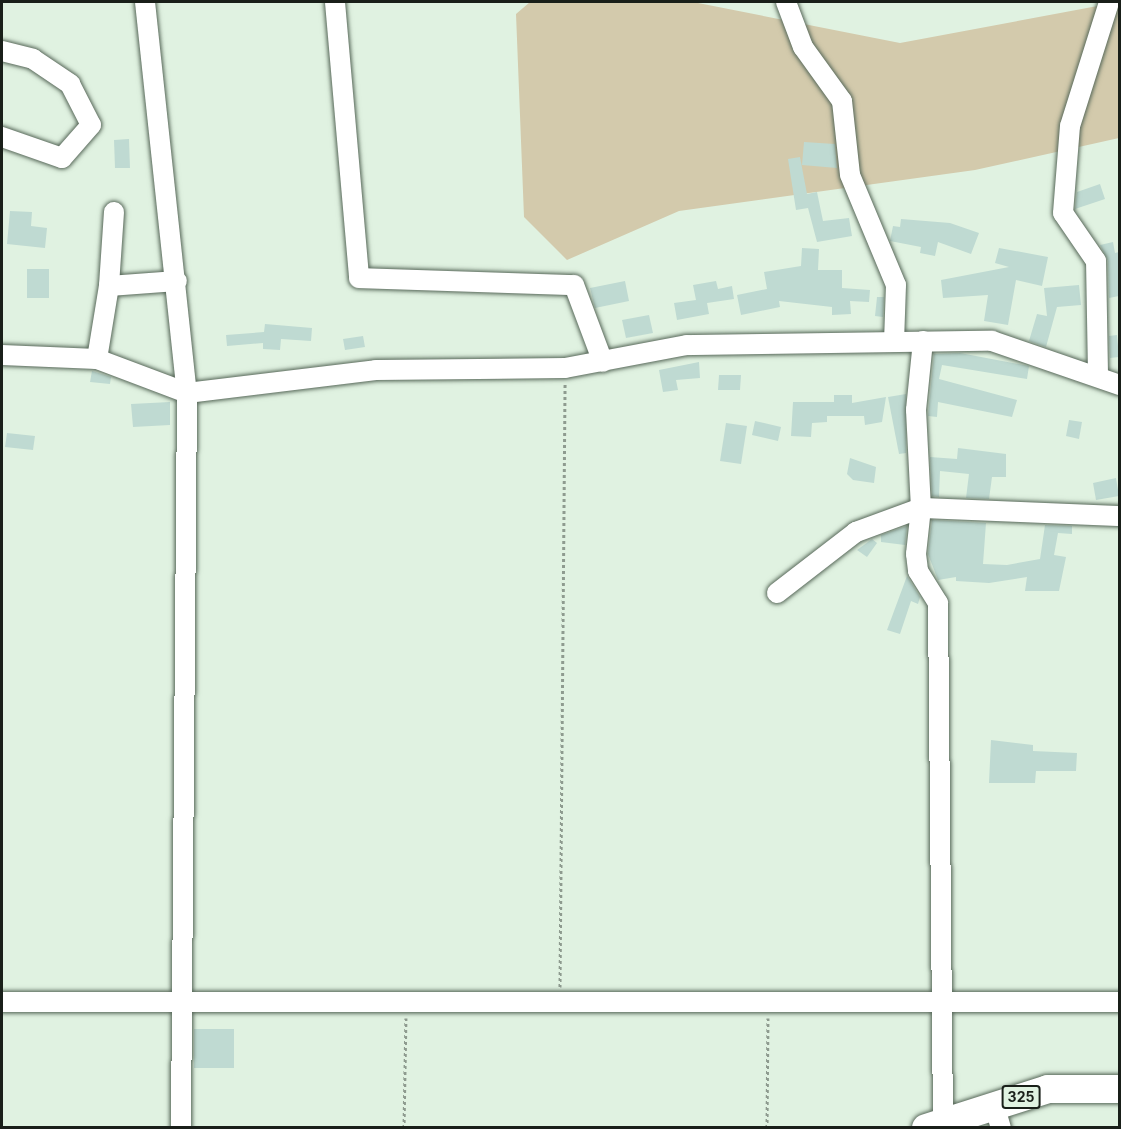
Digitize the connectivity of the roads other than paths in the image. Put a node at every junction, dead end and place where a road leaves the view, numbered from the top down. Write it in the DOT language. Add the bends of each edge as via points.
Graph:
graph roads {
  1 [pos="145,2"];
  2 [pos="334,2"];
  3 [pos="786,2"];
  4 [pos="1109,2"];
  5 [pos="2,51"];
  6 [pos="2,137"];
  7 [pos="114,212"];
  8 [pos="177,281"];
  9 [pos="109,286"];
  10 [pos="923,341"];
  11 [pos="894,342"];
  12 [pos="2,355"];
  13 [pos="97,359"];
  14 [pos="603,362"];
  15 [pos="1098,374"];
  16 [pos="1119,385"];
  17 [pos="187,393"];
  18 [pos="921,508"];
  19 [pos="1119,516"];
  20 [pos="777,593"];
  21 [pos="2,1002"];
  22 [pos="1119,1002"];
  23 [pos="942,1004"];
  24 [pos="183,1005"];
  25 [pos="1119,1089"];
  26 [pos="998,1116"];
  27 [pos="935,1124"];
  28 [pos="181,1128"];
  1 -- 8 [label="street"];
  2 -- 14 [label="street" via="359,278 574,285"];
  3 -- 11 [label="street" via="803,47 842,101 850,175 896,285"];
  4 -- 15 [label="street" via="1070,126 1063,213 1096,261"];
  5 -- 6 [label="street" via="33,59 70,84 91,125 62,158"];
  7 -- 9 [label="street"];
  8 -- 9 [label="street"];
  8 -- 17 [label="street"];
  9 -- 13 [label="street"];
  10 -- 11 [label="street"];
  10 -- 15 [label="street" via="992,341"];
  10 -- 18 [label="street" via="916,410"];
  11 -- 14 [label="street" via="687,345"];
  12 -- 13 [label="street"];
  13 -- 17 [label="street"];
  14 -- 17 [label="street" via="565,368 376,370"];
  15 -- 16 [label="street"];
  17 -- 24 [label="street"];
  18 -- 19 [label="street"];
  18 -- 20 [label="street" via="856,532"];
  18 -- 23 [label="street" via="918,571 938,603"];
  21 -- 24 [label="street"];
  22 -- 23 [label="street"];
  23 -- 24 [label="street"];
  23 -- 27 [label="street"];
  24 -- 28 [label="street"];
  25 -- 26 [label="highway, 325" via="1048,1089"];
  26 -- 27 [label="highway, 325"];
}
